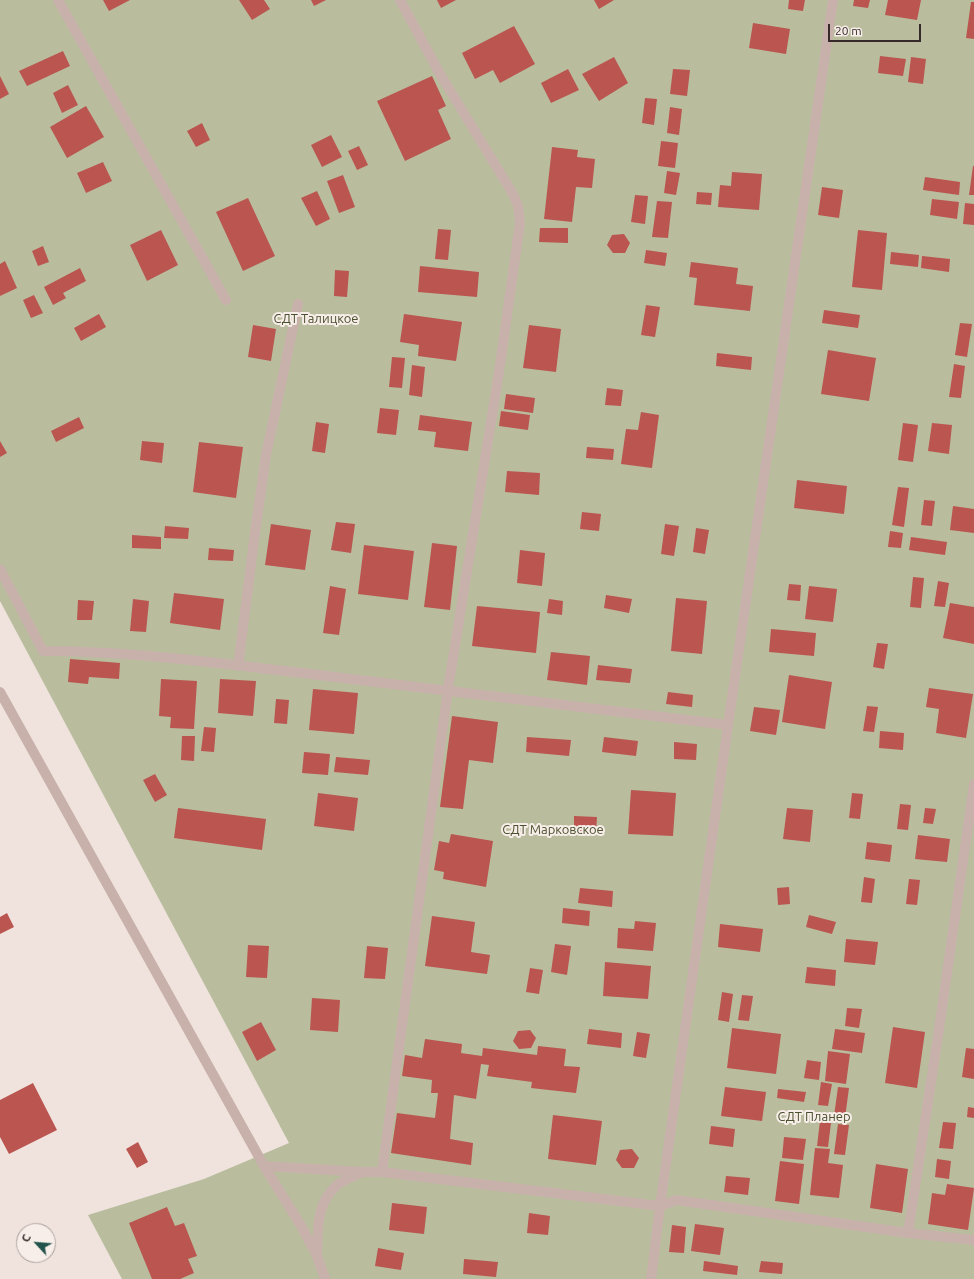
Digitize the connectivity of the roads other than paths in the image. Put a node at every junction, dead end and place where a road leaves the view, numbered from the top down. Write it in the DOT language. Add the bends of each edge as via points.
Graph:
graph roads {
  1 [pos="58,0"];
  2 [pos="400,0"];
  3 [pos="833,0"];
  4 [pos="226,300"];
  5 [pos="298,304"];
  6 [pos="0,569"];
  7 [pos="238,666"];
  8 [pos="448,689"];
  9 [pos="0,692"];
  10 [pos="728,725"];
  11 [pos="974,784"];
  12 [pos="264,1166"];
  13 [pos="362,1172"];
  14 [pos="382,1172"];
  15 [pos="660,1206"];
  16 [pos="908,1233"];
  17 [pos="974,1240"];
  18 [pos="317,1256"];
  19 [pos="325,1279"];
  20 [pos="651,1279"];
  1 -- 4 [label="street"];
  2 -- 8 [label="street" via="440,74 513,194 518,206 520,223"];
  3 -- 10 [label="street"];
  5 -- 7 [label="street" via="266,455"];
  6 -- 7 [label="street" via="43,651 140,655"];
  7 -- 8 [label="street"];
  8 -- 10 [label="street"];
  8 -- 14 [label="street"];
  9 -- 12 [label="street"];
  10 -- 15 [label="street"];
  11 -- 16 [label="street"];
  12 -- 13 [label="street"];
  12 -- 18 [label="street"];
  13 -- 14 [label="street"];
  13 -- 18 [label="street" via="338,1185 324,1201 318,1221"];
  14 -- 15 [label="street"];
  15 -- 16 [label="street" via="676,1200"];
  15 -- 20 [label="street"];
  16 -- 17 [label="street"];
  18 -- 19 [label="street"];
}
